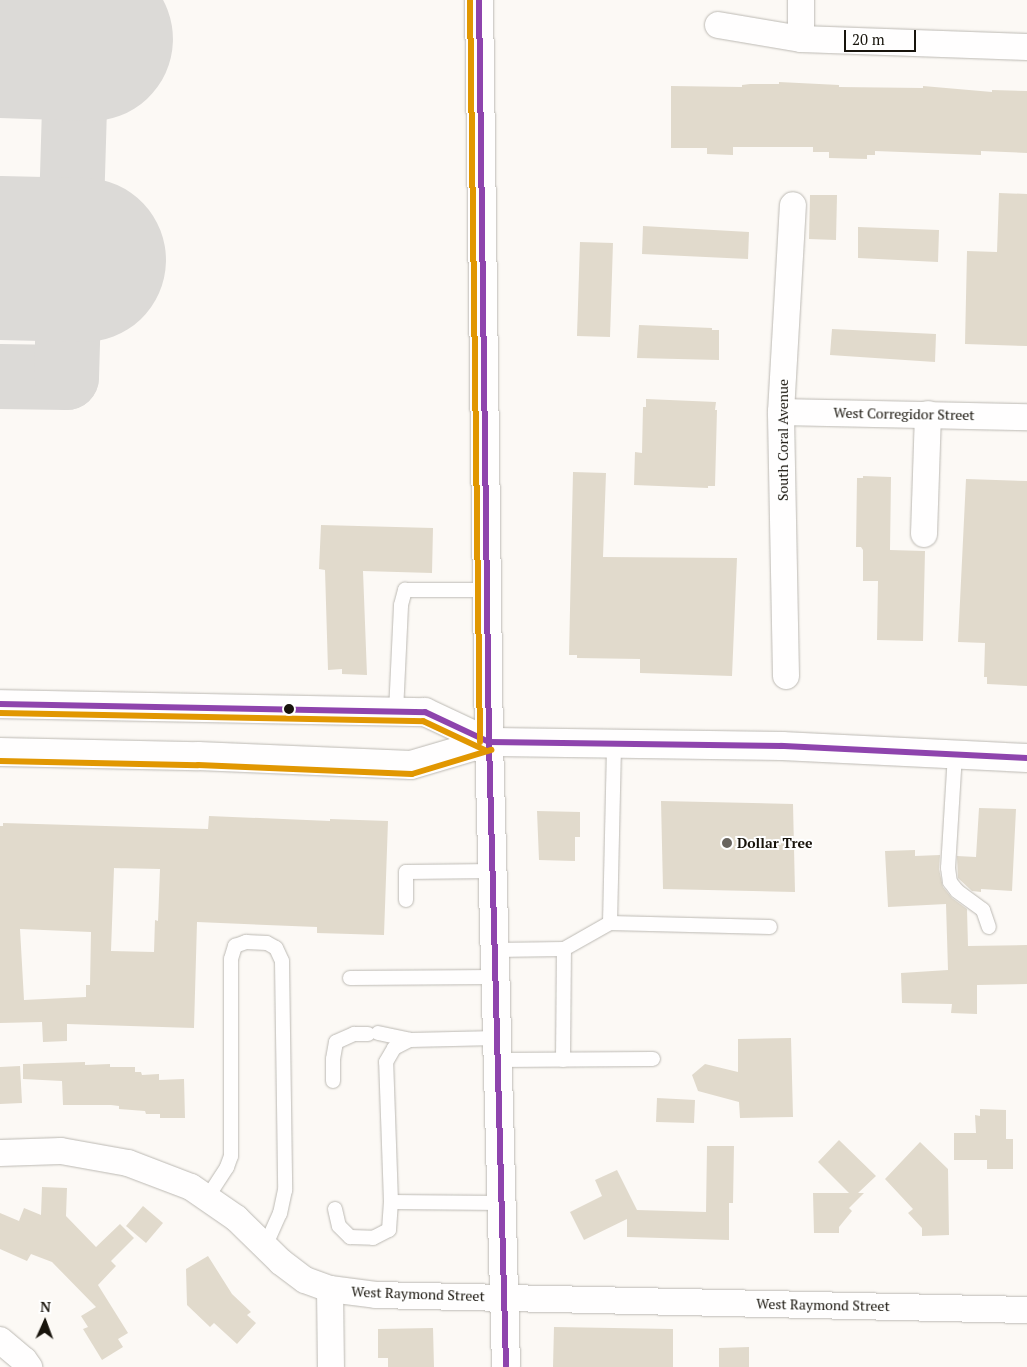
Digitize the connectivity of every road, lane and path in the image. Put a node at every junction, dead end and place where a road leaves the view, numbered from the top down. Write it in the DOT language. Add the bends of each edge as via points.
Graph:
graph roads {
  1 [pos="479,0"];
  2 [pos="801,0"];
  3 [pos="718,24"];
  4 [pos="801,39"];
  5 [pos="1027,47"];
  6 [pos="793,205"];
  7 [pos="781,412"];
  8 [pos="928,414"];
  9 [pos="1027,417"];
  10 [pos="924,534"];
  11 [pos="487,590"];
  12 [pos="786,676"];
  13 [pos="0,704"];
  14 [pos="396,712"];
  15 [pos="489,742"];
  16 [pos="614,743"];
  17 [pos="0,752"];
  18 [pos="955,754"];
  19 [pos="1027,758"];
  20 [pos="493,871"];
  21 [pos="406,900"];
  22 [pos="610,924"];
  23 [pos="770,927"];
  24 [pos="989,927"];
  25 [pos="564,949"];
  26 [pos="495,964"];
  27 [pos="350,978"];
  28 [pos="410,1040"];
  29 [pos="498,1049"];
  30 [pos="653,1059"];
  31 [pos="563,1060"];
  32 [pos="333,1081"];
  33 [pos="0,1153"];
  34 [pos="207,1198"];
  35 [pos="391,1202"];
  36 [pos="502,1203"];
  37 [pos="335,1209"];
  38 [pos="265,1246"];
  39 [pos="330,1289"];
  40 [pos="504,1297"];
  41 [pos="1027,1310"];
  42 [pos="0,1340"];
  43 [pos="29,1367"];
  44 [pos="331,1367"];
  45 [pos="506,1367"];
  1 -- 11 [label="main road"];
  2 -- 4 [label="street"];
  3 -- 4 [label="street"];
  4 -- 5 [label="street"];
  6 -- 7 [label="street, South Coral Avenue"];
  7 -- 8 [label="street, West Corregidor Street"];
  7 -- 12 [label="street, South Coral Avenue"];
  8 -- 9 [label="street, West Corregidor Street"];
  8 -- 10 [label="street"];
  11 -- 14 [label="lane" via="405,590 401,604"];
  11 -- 15 [label="main road"];
  13 -- 14 [label="main road"];
  14 -- 15 [label="main road" via="425,712"];
  15 -- 16 [label="main road"];
  15 -- 17 [label="main road" via="411,765"];
  15 -- 20 [label="main road"];
  16 -- 18 [label="main road"];
  16 -- 22 [label="lane"];
  18 -- 19 [label="main road"];
  18 -- 24 [label="lane" via="948,868 950,882 983,910"];
  20 -- 21 [label="lane" via="406,872"];
  20 -- 26 [label="main road"];
  22 -- 23 [label="lane"];
  22 -- 25 [label="lane"];
  25 -- 26 [label="lane"];
  25 -- 31 [label="lane"];
  26 -- 27 [label="lane"];
  26 -- 29 [label="main road"];
  28 -- 29 [label="lane"];
  28 -- 32 [label="lane" via="354,1034 336,1042"];
  28 -- 35 [label="lane" via="394,1048 386,1062"];
  29 -- 31 [label="lane"];
  29 -- 36 [label="main road"];
  30 -- 31 [label="lane"];
  33 -- 34 [label="street, West Raymond Street" via="61,1151 128,1163 192,1188"];
  34 -- 38 [label="street, West Raymond Street" via="236,1218"];
  34 -- 38 [label="lane" via="231,1156 231,958 235,946 246,942 267,943 276,948 282,961 285,1190 280,1213"];
  35 -- 36 [label="lane"];
  35 -- 37 [label="lane" via="390,1230 373,1238 350,1237 339,1226"];
  36 -- 40 [label="main road"];
  38 -- 39 [label="street, West Raymond Street" via="305,1280"];
  39 -- 40 [label="street, West Raymond Street" via="376,1295"];
  39 -- 44 [label="street"];
  40 -- 41 [label="street, West Raymond Street"];
  40 -- 45 [label="main road"];
  42 -- 43 [label="street"];
}
